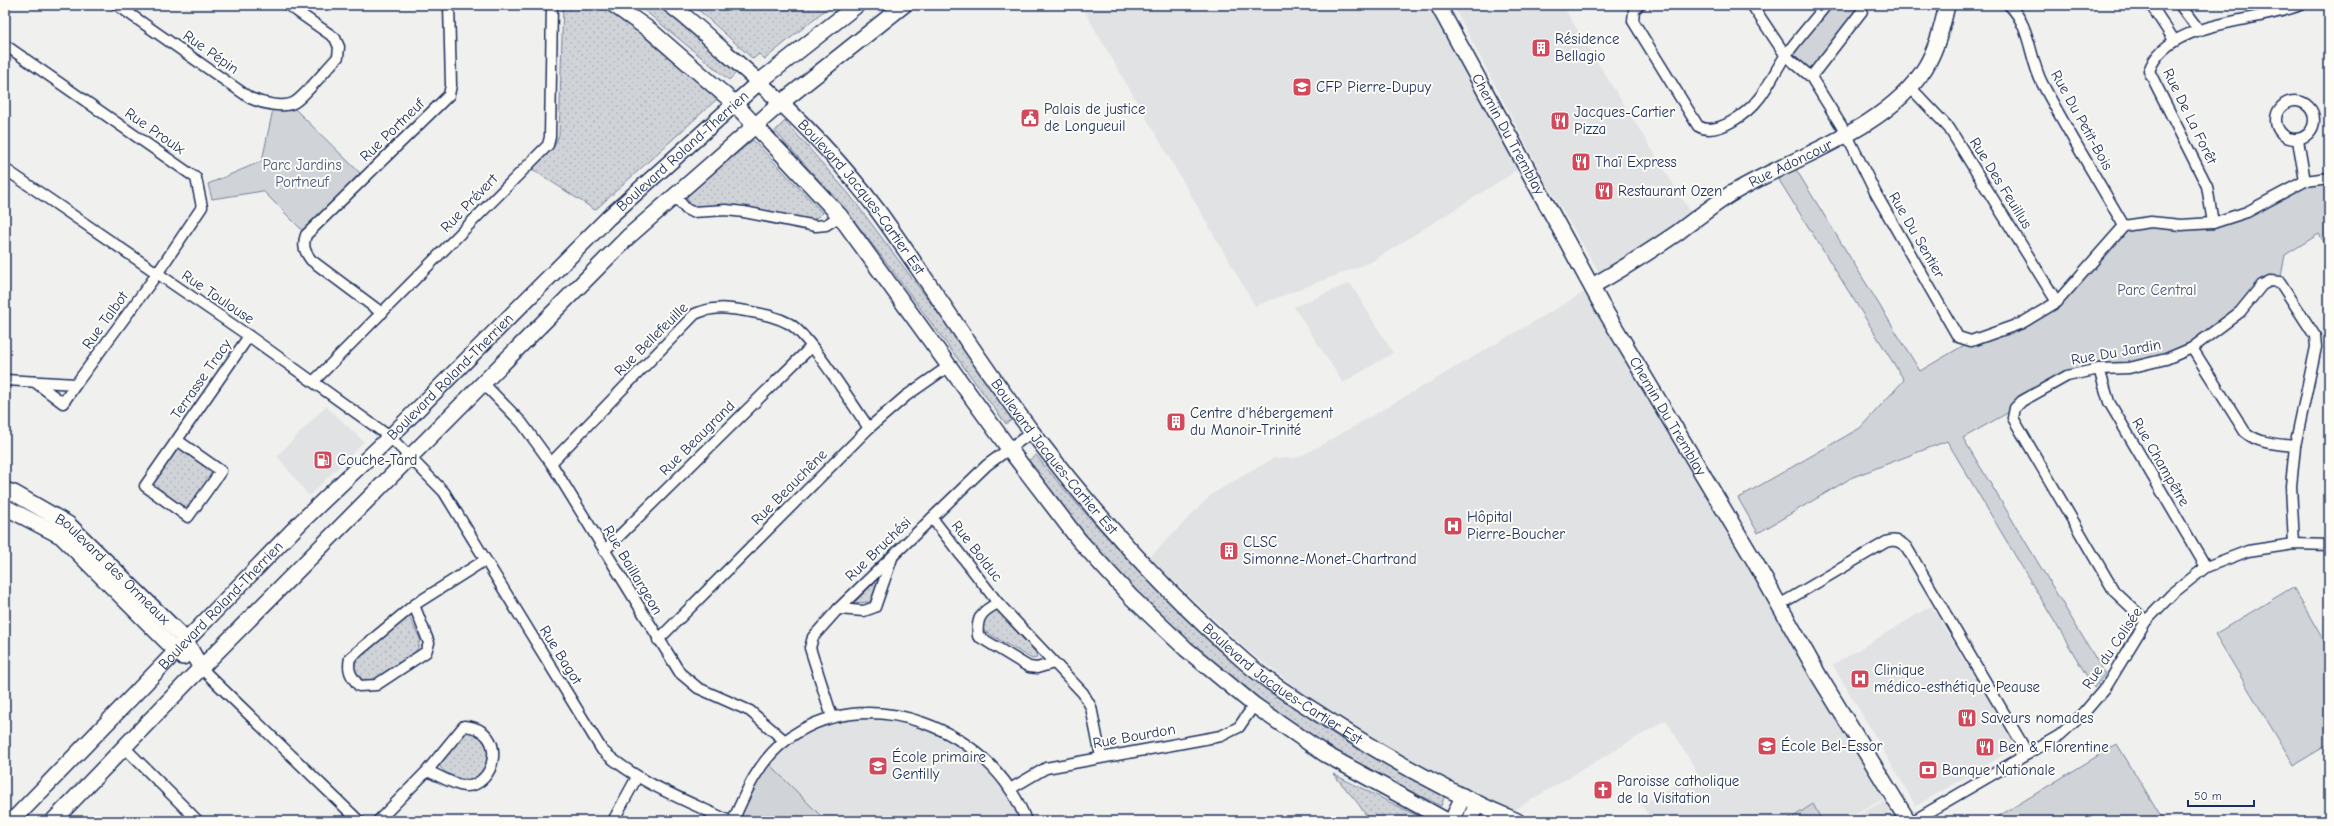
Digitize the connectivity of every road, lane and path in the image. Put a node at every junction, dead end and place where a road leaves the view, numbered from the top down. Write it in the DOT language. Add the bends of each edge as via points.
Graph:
graph roads {
  1 [pos="116,5"];
  2 [pos="288,5"];
  3 [pos="449,5"];
  4 [pos="552,5"];
  5 [pos="614,5"];
  6 [pos="670,5"];
  7 [pos="857,5"];
  8 [pos="904,5"];
  9 [pos="1438,5"];
  10 [pos="1639,5"];
  11 [pos="1752,5"];
  12 [pos="1826,5"];
  13 [pos="1862,5"];
  14 [pos="1947,5"];
  15 [pos="2009,5"];
  16 [pos="2150,5"];
  17 [pos="2180,5"];
  18 [pos="2300,5"];
  19 [pos="2198,29"];
  20 [pos="2174,40"];
  21 [pos="5,46"];
  22 [pos="1786,56"];
  23 [pos="1811,77"];
  24 [pos="759,82"];
  25 [pos="1910,88"];
  26 [pos="782,102"];
  27 [pos="734,103"];
  28 [pos="755,124"];
  29 [pos="1847,135"];
  30 [pos="2298,140"];
  31 [pos="5,169"];
  32 [pos="2329,178"];
  33 [pos="2304,181"];
  34 [pos="674,195"];
  35 [pos="840,216"];
  36 [pos="2213,223"];
  37 [pos="2124,226"];
  38 [pos="157,274"];
  39 [pos="1592,286"];
  40 [pos="2057,302"];
  41 [pos="382,313"];
  42 [pos="249,336"];
  43 [pos="812,347"];
  44 [pos="2192,348"];
  45 [pos="949,366"];
  46 [pos="2099,369"];
  47 [pos="5,380"];
  48 [pos="314,381"];
  49 [pos="35,382"];
  50 [pos="76,384"];
  51 [pos="483,384"];
  52 [pos="869,428"];
  53 [pos="1032,432"];
  54 [pos="390,437"];
  55 [pos="177,440"];
  56 [pos="2295,446"];
  57 [pos="1010,450"];
  58 [pos="410,457"];
  59 [pos="551,463"];
  60 [pos="5,490"];
  61 [pos="5,507"];
  62 [pos="932,518"];
  63 [pos="2294,544"];
  64 [pos="2329,545"];
  65 [pos="604,551"];
  66 [pos="893,556"];
  67 [pos="486,560"];
  68 [pos="2206,567"];
  69 [pos="998,603"];
  70 [pos="414,605"];
  71 [pos="1779,605"];
  72 [pos="838,609"];
  73 [pos="2146,621"];
  74 [pos="186,640"];
  75 [pos="658,640"];
  76 [pos="176,652"];
  77 [pos="1054,663"];
  78 [pos="201,668"];
  79 [pos="1254,704"];
  80 [pos="832,717"];
  81 [pos="785,741"];
  82 [pos="124,747"];
  83 [pos="2028,754"];
  84 [pos="1101,757"];
  85 [pos="427,771"];
  86 [pos="637,777"];
  87 [pos="1010,789"];
  88 [pos="1463,796"];
  89 [pos="1478,803"];
  90 [pos="12,821"];
  91 [pos="53,821"];
  92 [pos="198,821"];
  93 [pos="359,821"];
  94 [pos="378,821"];
  95 [pos="613,821"];
  96 [pos="729,821"];
  97 [pos="732,821"];
  98 [pos="1026,821"];
  99 [pos="1447,821"];
  100 [pos="1452,821"];
  101 [pos="1470,821"];
  102 [pos="1517,821"];
  103 [pos="1908,821"];
  104 [pos="1913,821"];
  1 -- 2 [label="street, Rue Pépin" via="250,98 259,103 280,104 295,102 338,57 339,47 335,38"];
  3 -- 41 [label="street, Rue Portneuf" via="449,95 306,235 303,244 312,260"];
  4 -- 41 [label="street, Rue Prévert" via="548,145"];
  5 -- 27 [label="main road, Boulevard Jacques-Cartier Est" via="651,31"];
  6 -- 24 [label="main road, Boulevard Jacques-Cartier Est"];
  7 -- 24 [label="main road, Boulevard Roland-Therrien"];
  8 -- 26 [label="main road, Boulevard Roland-Therrien"];
  9 -- 39 [label="main road, Chemin Du Tremblay"];
  10 -- 22 [label="street" via="1634,10 1634,21 1698,126 1704,129 1712,130 1730,122 1760,98"];
  11 -- 22 [label="street, Rue Du Sentier"];
  12 -- 22 [label="street"];
  13 -- 23 [label="street" via="1862,11"];
  14 -- 25 [label="main road, Rue Adoncour" via="1935,47 1925,68"];
  15 -- 37 [label="street, Rue Du Petit-Bois" via="2018,13 2041,81"];
  16 -- 20 [label="street"];
  17 -- 19 [label="street"];
  18 -- 19 [label="street, Rue De La Forêt" via="2281,13"];
  19 -- 20 [label="street, Rue De La Forêt"];
  20 -- 36 [label="street, Rue De La Forêt" via="2153,60 2149,71 2207,186"];
  21 -- 38 [label="street, Rue Proulx" via="196,178 202,207"];
  22 -- 23 [label="street, Rue Du Sentier"];
  23 -- 29 [label="street, Rue Du Sentier"];
  24 -- 26 [label="main road, Boulevard Jacques-Cartier Est"];
  24 -- 27 [label="main road, Boulevard Roland-Therrien"];
  25 -- 29 [label="main road, Rue Adoncour"];
  25 -- 40 [label="street, Rue Des Feuillus" via="1949,128"];
  26 -- 28 [label="main road, Boulevard Roland-Therrien"];
  26 -- 53 [label="main road, Boulevard Jacques-Cartier Est" via="817,138 877,210"];
  27 -- 28 [label="main road, Boulevard Jacques-Cartier Est"];
  27 -- 54 [label="main road, Boulevard Roland-Therrien" via="608,218"];
  28 -- 34 [label="main road, Boulevard Roland-Therrien"];
  28 -- 35 [label="main road, Boulevard Jacques-Cartier Est"];
  29 -- 39 [label="main road, Rue Adoncour" via="1729,195 1646,254"];
  29 -- 40 [label="street, Rue Du Sentier" via="1876,194 1958,337 1971,341 2022,323"];
  30 -- 33 [label="street"];
  31 -- 38 [label="street, Rue Toulouse"];
  32 -- 33 [label="street"];
  33 -- 36 [label="street" via="2247,212"];
  34 -- 35 [label="street, Boulevard Roland-Therrien" via="692,212 744,212 816,226 826,225"];
  34 -- 51 [label="main road, Boulevard Roland-Therrien" via="628,237"];
  35 -- 45 [label="main road, Boulevard Jacques-Cartier Est"];
  36 -- 37 [label="street" via="2181,225 2151,222"];
  37 -- 40 [label="street"];
  38 -- 42 [label="street, Rue Toulouse"];
  38 -- 50 [label="street, Rue Talbot"];
  39 -- 71 [label="main road, Chemin Du Tremblay"];
  41 -- 48 [label="street, Rue Prévert"];
  42 -- 48 [label="street, Rue Toulouse"];
  42 -- 55 [label="street, Terrasse Tracy"];
  43 -- 52 [label="street, Rue Bellefeuille"];
  43 -- 59 [label="street, Rue Bellefeuille" via="791,324 771,316 724,307 707,308 695,314"];
  43 -- 65 [label="street, Rue Beaugrand"];
  44 -- 46 [label="street, Rue Du Jardin" via="2166,359 2129,368"];
  44 -- 56 [label="street" via="2252,439"];
  44 -- 56 [label="street, Rue Du Jardin" via="2240,312 2262,285 2270,281 2280,282 2315,336 2316,347"];
  45 -- 52 [label="street, Rue Beauchêne" via="906,396"];
  45 -- 57 [label="main road, Boulevard Jacques-Cartier Est"];
  46 -- 68 [label="street, Rue Champêtre" via="2109,402"];
  46 -- 73 [label="street, Rue Du Jardin" via="2067,376 2022,401 2015,408 2013,418 2114,591"];
  47 -- 49 [label="street"];
  48 -- 54 [label="street, Rue Toulouse"];
  49 -- 50 [label="street"];
  49 -- 50 [label="street, Rue Talbot" via="63,403"];
  51 -- 58 [label="main road, Boulevard Roland-Therrien"];
  51 -- 59 [label="street, Rue Baillargeon" via="522,423"];
  52 -- 75 [label="street, Rue Beauchêne"];
  53 -- 57 [label="street, Rue Bruchési"];
  53 -- 88 [label="main road, Boulevard Jacques-Cartier Est" via="1119,537 1246,663 1300,702 1382,754"];
  54 -- 58 [label="street, Rue Toulouse"];
  54 -- 74 [label="main road, Boulevard Roland-Therrien" via="301,522"];
  55 -- 55 [label="street, Terrasse Tracy" via="145,486 188,517 221,471"];
  56 -- 63 [label="street, Rue Du Jardin" via="2291,486"];
  57 -- 62 [label="street, Rue Bruchési" via="987,465"];
  57 -- 79 [label="main road, Boulevard Jacques-Cartier Est" via="1079,540 1131,597 1186,649"];
  58 -- 67 [label="street, Rue Bagot" via="444,492"];
  58 -- 78 [label="main road, Boulevard Roland-Therrien"];
  59 -- 65 [label="street, Rue Baillargeon"];
  60 -- 74 [label="main road, Boulevard des Ormeaux" via="68,524"];
  61 -- 76 [label="main road, Boulevard des Ormeaux" via="60,536"];
  62 -- 66 [label="street, Rue Bruchési"];
  62 -- 69 [label="street, Rue Bolduc"];
  63 -- 64 [label="street, Rue du Colisée"];
  63 -- 68 [label="street, Rue du Colisée" via="2248,551"];
  65 -- 75 [label="street, Rue Baillargeon"];
  66 -- 72 [label="street, Rue Bruchési"];
  66 -- 72 [label="street" via="875,607 864,611"];
  67 -- 70 [label="street"];
  67 -- 86 [label="street, Rue Bagot" via="602,750"];
  68 -- 73 [label="street, Rue du Colisée" via="2172,594"];
  69 -- 77 [label="street, Rue Bolduc"];
  69 -- 77 [label="street, Rue Bolduc" via="985,610 977,623 978,636 1029,666 1037,668"];
  70 -- 70 [label="street" via="350,658 350,675 359,686 376,685 426,652 429,643"];
  71 -- 83 [label="street" via="1886,542 1894,540 1902,543"];
  71 -- 103 [label="main road, Chemin Du Tremblay" via="1819,676"];
  72 -- 80 [label="street, Rue Bruchési" via="813,637 810,648"];
  73 -- 83 [label="street, Rue du Colisée" via="2115,675 2094,702 2060,735"];
  74 -- 76 [label="main road, Boulevard Roland-Therrien"];
  74 -- 78 [label="main road, Boulevard des Ormeaux"];
  75 -- 81 [label="street, Rue Baillargeon" via="686,680 750,711"];
  76 -- 78 [label="main road, Boulevard des Ormeaux"];
  76 -- 90 [label="main road, Boulevard Roland-Therrien"];
  77 -- 84 [label="street, Rue Bolduc" via="1083,693 1091,707"];
  78 -- 82 [label="main road, Boulevard Roland-Therrien"];
  78 -- 93 [label="street, Boulevard des Ormeaux"];
  79 -- 84 [label="street, Rue Bourdon" via="1239,727 1221,736"];
  79 -- 99 [label="main road, Boulevard Jacques-Cartier Est" via="1325,754"];
  80 -- 81 [label="street" via="809,725"];
  80 -- 87 [label="street" via="884,714 909,717 939,728 969,748"];
  81 -- 97 [label="street" via="757,771"];
  82 -- 91 [label="main road, Boulevard Roland-Therrien"];
  82 -- 92 [label="street"];
  83 -- 104 [label="street, Rue du Colisée"];
  84 -- 87 [label="street, Rue Bourdon" via="1046,768"];
  85 -- 85 [label="street" via="464,726 476,726 486,734 494,754 493,765 486,775 471,786 462,786"];
  85 -- 94 [label="street"];
  86 -- 95 [label="street"];
  86 -- 96 [label="street, Rue Bagot"];
  87 -- 98 [label="street"];
  88 -- 89 [label="main road, Boulevard Jacques-Cartier Est"];
  88 -- 100 [label="main road"];
  89 -- 101 [label="main road"];
  89 -- 102 [label="main road, Boulevard Jacques-Cartier Est"];
}
